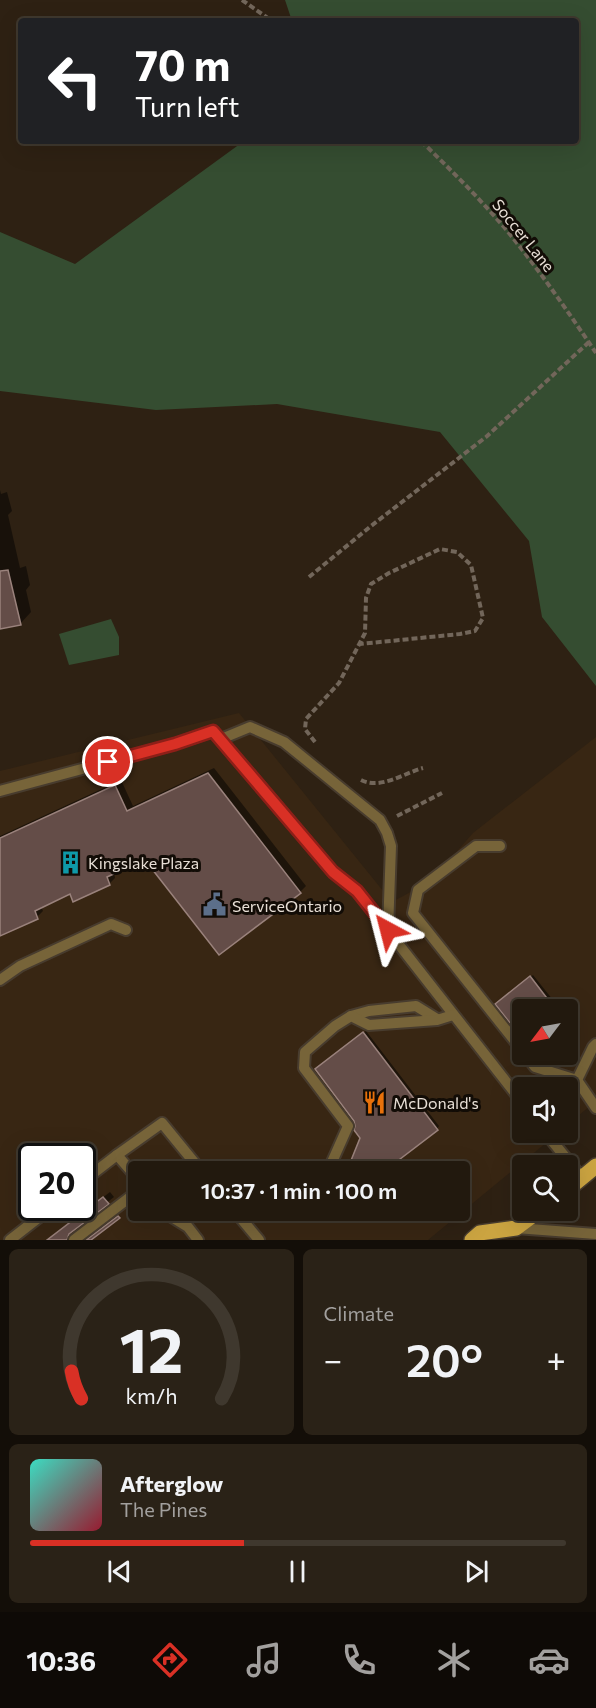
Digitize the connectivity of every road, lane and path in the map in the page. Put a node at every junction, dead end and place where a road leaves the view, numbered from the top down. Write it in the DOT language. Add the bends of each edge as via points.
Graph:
graph roads {
  1 [pos="242,0"];
  2 [pos="268,18"];
  3 [pos="424,144"];
  4 [pos="588,342"];
  5 [pos="596,353"];
  6 [pos="309,577"];
  7 [pos="360,644"];
  8 [pos="221,739"];
  9 [pos="316,744"];
  10 [pos="423,768"];
  11 [pos="356,778"];
  12 [pos="0,791"];
  13 [pos="442,793"];
  14 [pos="382,825"];
  15 [pos="500,846"];
  16 [pos="126,930"];
  17 [pos="388,930"];
  18 [pos="0,980"];
  19 [pos="453,1015"];
  20 [pos="512,1037"];
  21 [pos="596,1044"];
  22 [pos="533,1065"];
  23 [pos="567,1077"];
  24 [pos="578,1078"];
  25 [pos="578,1081"];
  26 [pos="512,1089"];
  27 [pos="596,1108"];
  28 [pos="554,1143"];
  29 [pos="117,1155"];
  30 [pos="193,1161"];
  31 [pos="332,1161"];
  32 [pos="596,1166"];
  33 [pos="128,1168"];
  34 [pos="96,1171"];
  35 [pos="582,1178"];
  36 [pos="578,1181"];
  37 [pos="128,1199"];
  38 [pos="34,1221"];
  39 [pos="178,1221"];
  40 [pos="243,1221"];
  41 [pos="529,1221"];
  42 [pos="515,1234"];
  43 [pos="596,1234"];
  44 [pos="10,1240"];
  45 [pos="74,1240"];
  46 [pos="198,1240"];
  47 [pos="259,1240"];
  48 [pos="471,1240"];
  1 -- 2 [label="path"];
  3 -- 4 [label="path, Soccer Lane" via="504,227"];
  4 -- 5 [label="path, Soccer Lane"];
  4 -- 6 [label="path" via="486,437"];
  7 -- 7 [label="path" via="371,584 440,549 457,552 471,565 483,618 475,631"];
  7 -- 9 [label="path" via="339,683 306,719 305,729"];
  8 -- 12 [label="lane" via="213,731"];
  8 -- 14 [label="lane" via="250,727 284,742"];
  8 -- 17 [label="lane" via="333,872 357,891"];
  10 -- 11 [label="path" via="385,783 366,783"];
  13 -- 14 [label="path"];
  14 -- 17 [label="lane" via="391,846"];
  15 -- 20 [label="lane" via="476,846 418,890 413,913"];
  16 -- 18 [label="lane" via="111,924 20,966"];
  17 -- 19 [label="lane"];
  19 -- 26 [label="lane"];
  19 -- 31 [label="lane" via="437,1020 369,1025 351,1016 305,1052 304,1068 348,1126"];
  21 -- 24 [label="lane"];
  22 -- 23 [label="lane"];
  25 -- 27 [label="lane"];
  28 -- 35 [label="lane"];
  29 -- 30 [label="lane" via="162,1123"];
  29 -- 33 [label="lane"];
  29 -- 34 [label="lane"];
  32 -- 35 [label="main road"];
  35 -- 36 [label="main road"];
  37 -- 45 [label="lane"];
  38 -- 44 [label="lane"];
  39 -- 46 [label="lane"];
  40 -- 47 [label="lane"];
  41 -- 42 [label="main road"];
  42 -- 43 [label="lane"];
  42 -- 48 [label="main road" via="480,1233"];
}
